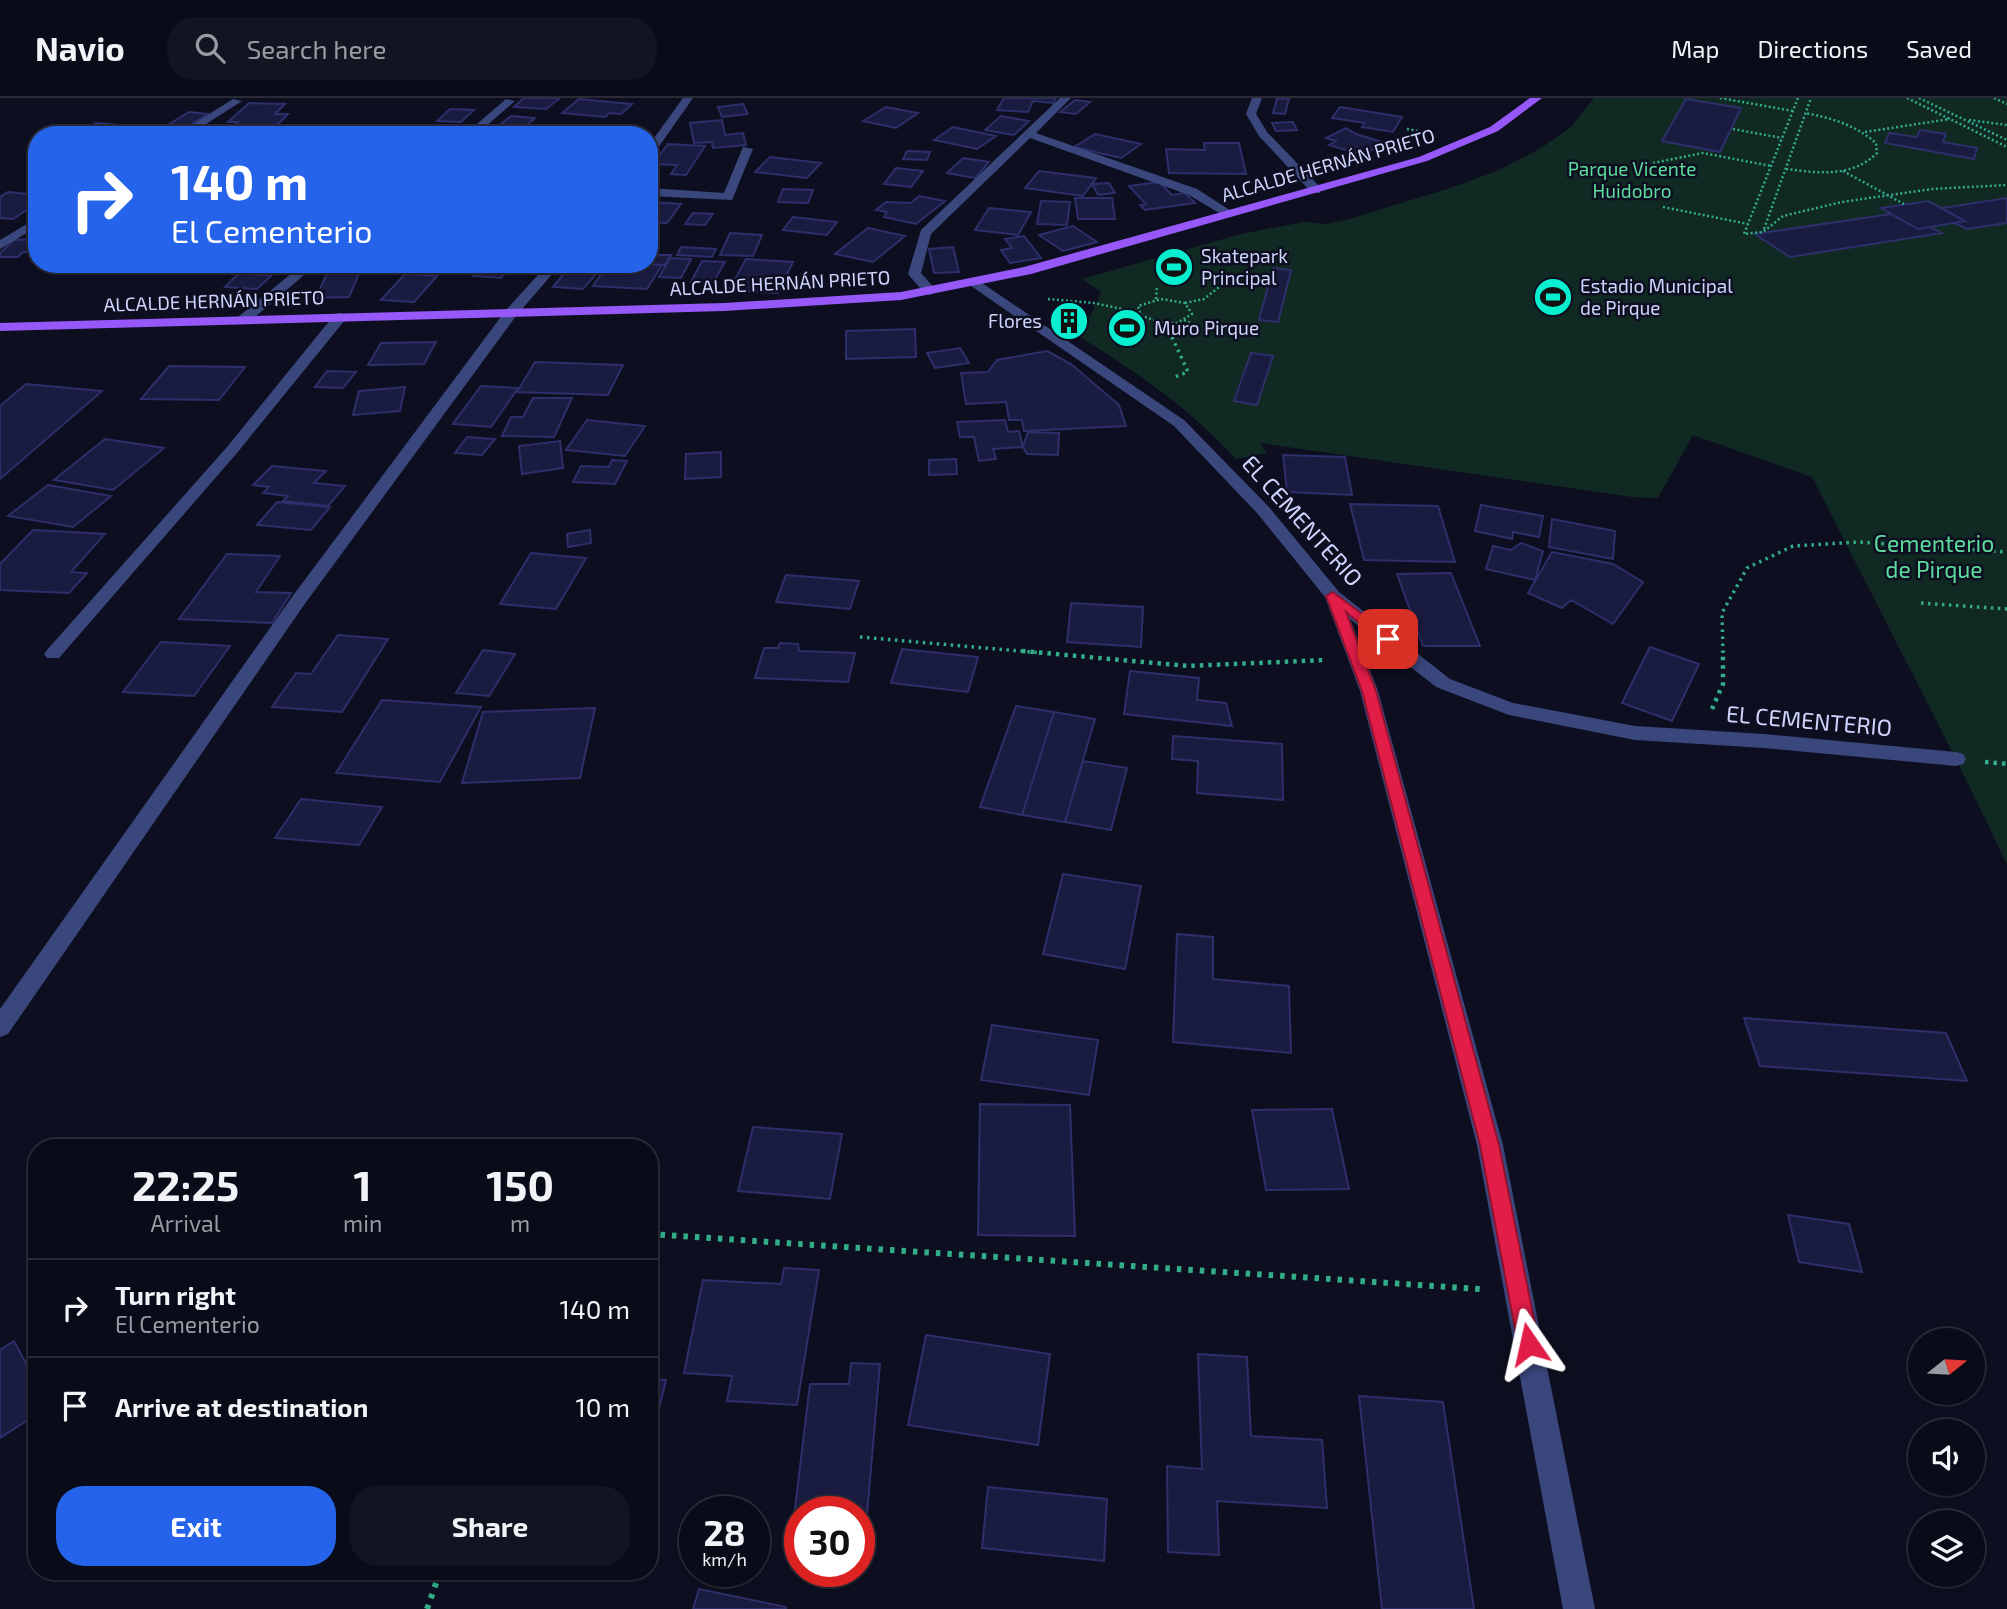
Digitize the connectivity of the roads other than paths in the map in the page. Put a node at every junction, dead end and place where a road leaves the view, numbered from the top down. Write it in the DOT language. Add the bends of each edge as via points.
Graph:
graph roads {
  1 [pos="687,98"];
  2 [pos="1066,98"];
  3 [pos="1257,98"];
  4 [pos="1534,100"];
  5 [pos="237,101"];
  6 [pos="510,101"];
  7 [pos="196,126"];
  8 [pos="479,126"];
  9 [pos="1028,134"];
  10 [pos="658,140"];
  11 [pos="747,149"];
  12 [pos="1316,190"];
  13 [pos="658,193"];
  14 [pos="1230,214"];
  15 [pos="28,228"];
  16 [pos="0,245"];
  17 [pos="300,273"];
  18 [pos="547,273"];
  19 [pos="976,283"];
  20 [pos="930,291"];
  21 [pos="511,313"];
  22 [pos="341,317"];
  23 [pos="243,320"];
  24 [pos="0,327"];
  25 [pos="1333,596"];
  26 [pos="54,654"];
  27 [pos="1956,759"];
  28 [pos="0,1027"];
  29 [pos="1578,1609"];
  1 -- 10 [label="street"];
  2 -- 9 [label="street"];
  3 -- 12 [label="street" via="1251,114 1263,135"];
  4 -- 12 [label="main road, ALCALDE HERNÁN PRIETO" via="1494,129 1448,150"];
  5 -- 7 [label="street"];
  6 -- 8 [label="street"];
  9 -- 14 [label="street" via="1193,192"];
  9 -- 20 [label="street" via="925,233 914,274"];
  11 -- 13 [label="street" via="728,197"];
  12 -- 14 [label="main road, ALCALDE HERNÁN PRIETO"];
  14 -- 19 [label="main road, ALCALDE HERNÁN PRIETO"];
  15 -- 16 [label="street"];
  17 -- 23 [label="street"];
  18 -- 21 [label="street"];
  19 -- 20 [label="main road, ALCALDE HERNÁN PRIETO"];
  19 -- 25 [label="street, EL CEMENTERIO" via="1179,423 1263,510"];
  20 -- 21 [label="main road, ALCALDE HERNÁN PRIETO" via="845,302"];
  21 -- 22 [label="main road, ALCALDE HERNÁN PRIETO"];
  21 -- 28 [label="street" via="298,601"];
  22 -- 23 [label="main road, ALCALDE HERNÁN PRIETO"];
  22 -- 26 [label="street"];
  23 -- 24 [label="main road, ALCALDE HERNÁN PRIETO"];
  25 -- 27 [label="street, EL CEMENTERIO" via="1443,683 1509,709 1635,733"];
  25 -- 29 [label="street" via="1369,691 1490,1145"];
}
